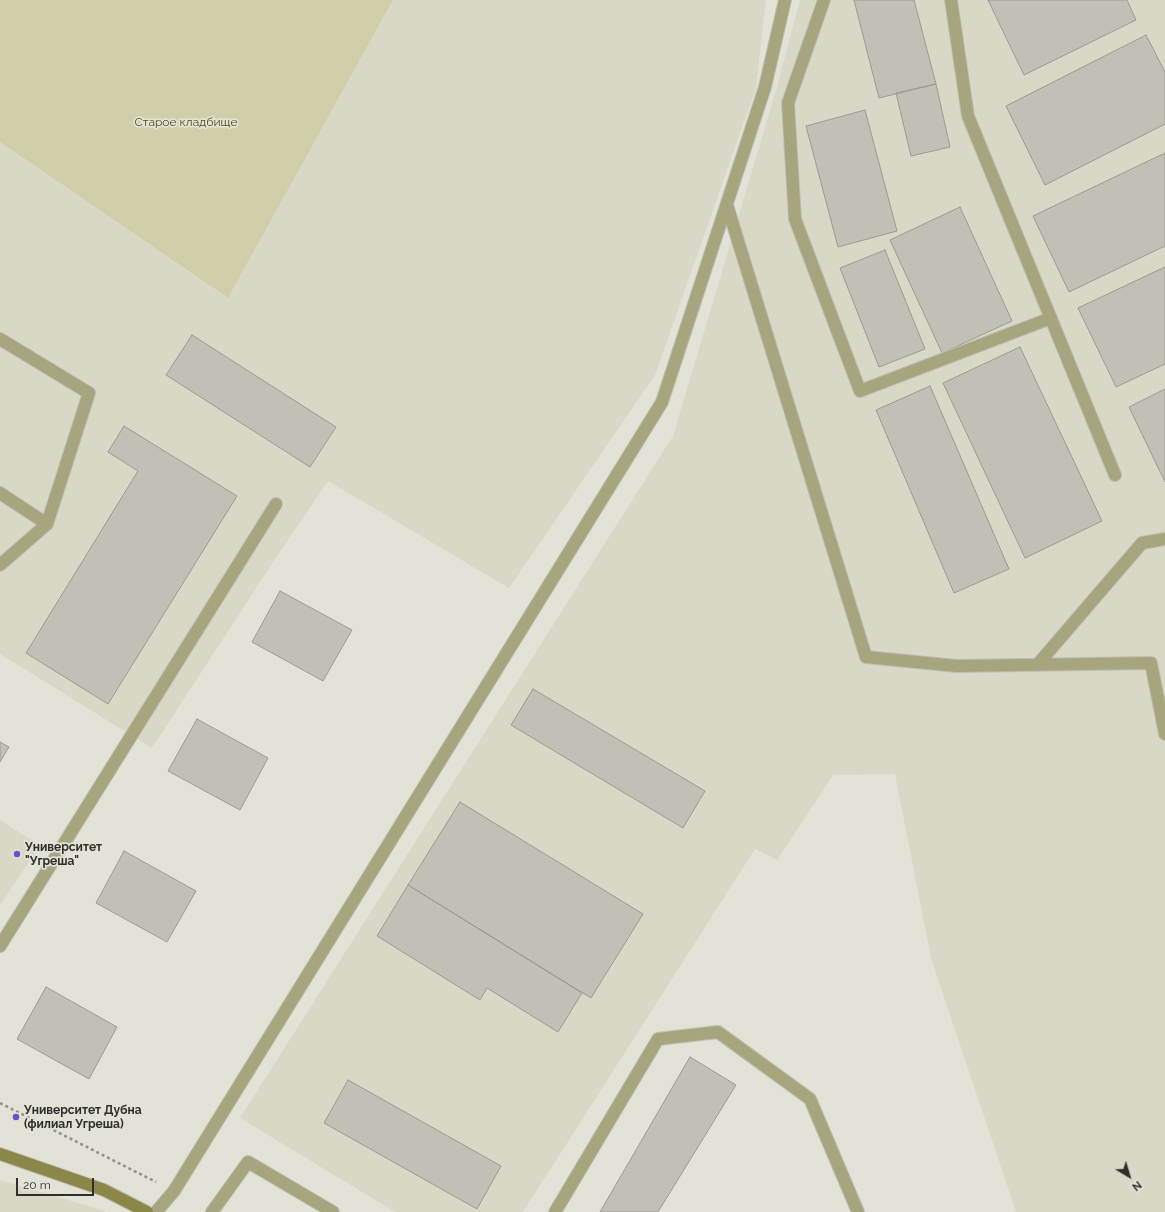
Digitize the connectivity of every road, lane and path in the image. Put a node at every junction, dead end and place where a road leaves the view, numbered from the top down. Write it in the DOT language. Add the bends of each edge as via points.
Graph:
graph roads {
  1 [pos="785,0"];
  2 [pos="824,0"];
  3 [pos="951,0"];
  4 [pos="727,205"];
  5 [pos="1051,318"];
  6 [pos="0,339"];
  7 [pos="1115,475"];
  8 [pos="0,493"];
  9 [pos="276,504"];
  10 [pos="46,524"];
  11 [pos="1165,539"];
  12 [pos="0,565"];
  13 [pos="1038,664"];
  14 [pos="1165,734"];
  15 [pos="0,946"];
  16 [pos="0,1103"];
  17 [pos="0,1154"];
  18 [pos="174,1191"];
  19 [pos="146,1212"];
  20 [pos="156,1212"];
  21 [pos="212,1212"];
  22 [pos="333,1212"];
  23 [pos="555,1212"];
  24 [pos="858,1212"];
  1 -- 4 [label="lane" via="765,86"];
  2 -- 5 [label="lane" via="788,103 795,219 860,391"];
  3 -- 5 [label="lane" via="968,116"];
  4 -- 13 [label="lane" via="866,657 957,666"];
  4 -- 18 [label="lane" via="662,402"];
  5 -- 7 [label="lane"];
  6 -- 10 [label="lane" via="89,393"];
  8 -- 10 [label="lane"];
  9 -- 15 [label="lane"];
  10 -- 12 [label="lane"];
  11 -- 13 [label="lane" via="1142,543"];
  13 -- 14 [label="lane" via="1151,663"];
  16 -- 18 [label="path"];
  17 -- 19 [label="main road" via="104,1190"];
  18 -- 20 [label="lane"];
  21 -- 22 [label="lane" via="248,1162"];
  23 -- 24 [label="lane" via="658,1039 718,1032 810,1099"];
}
